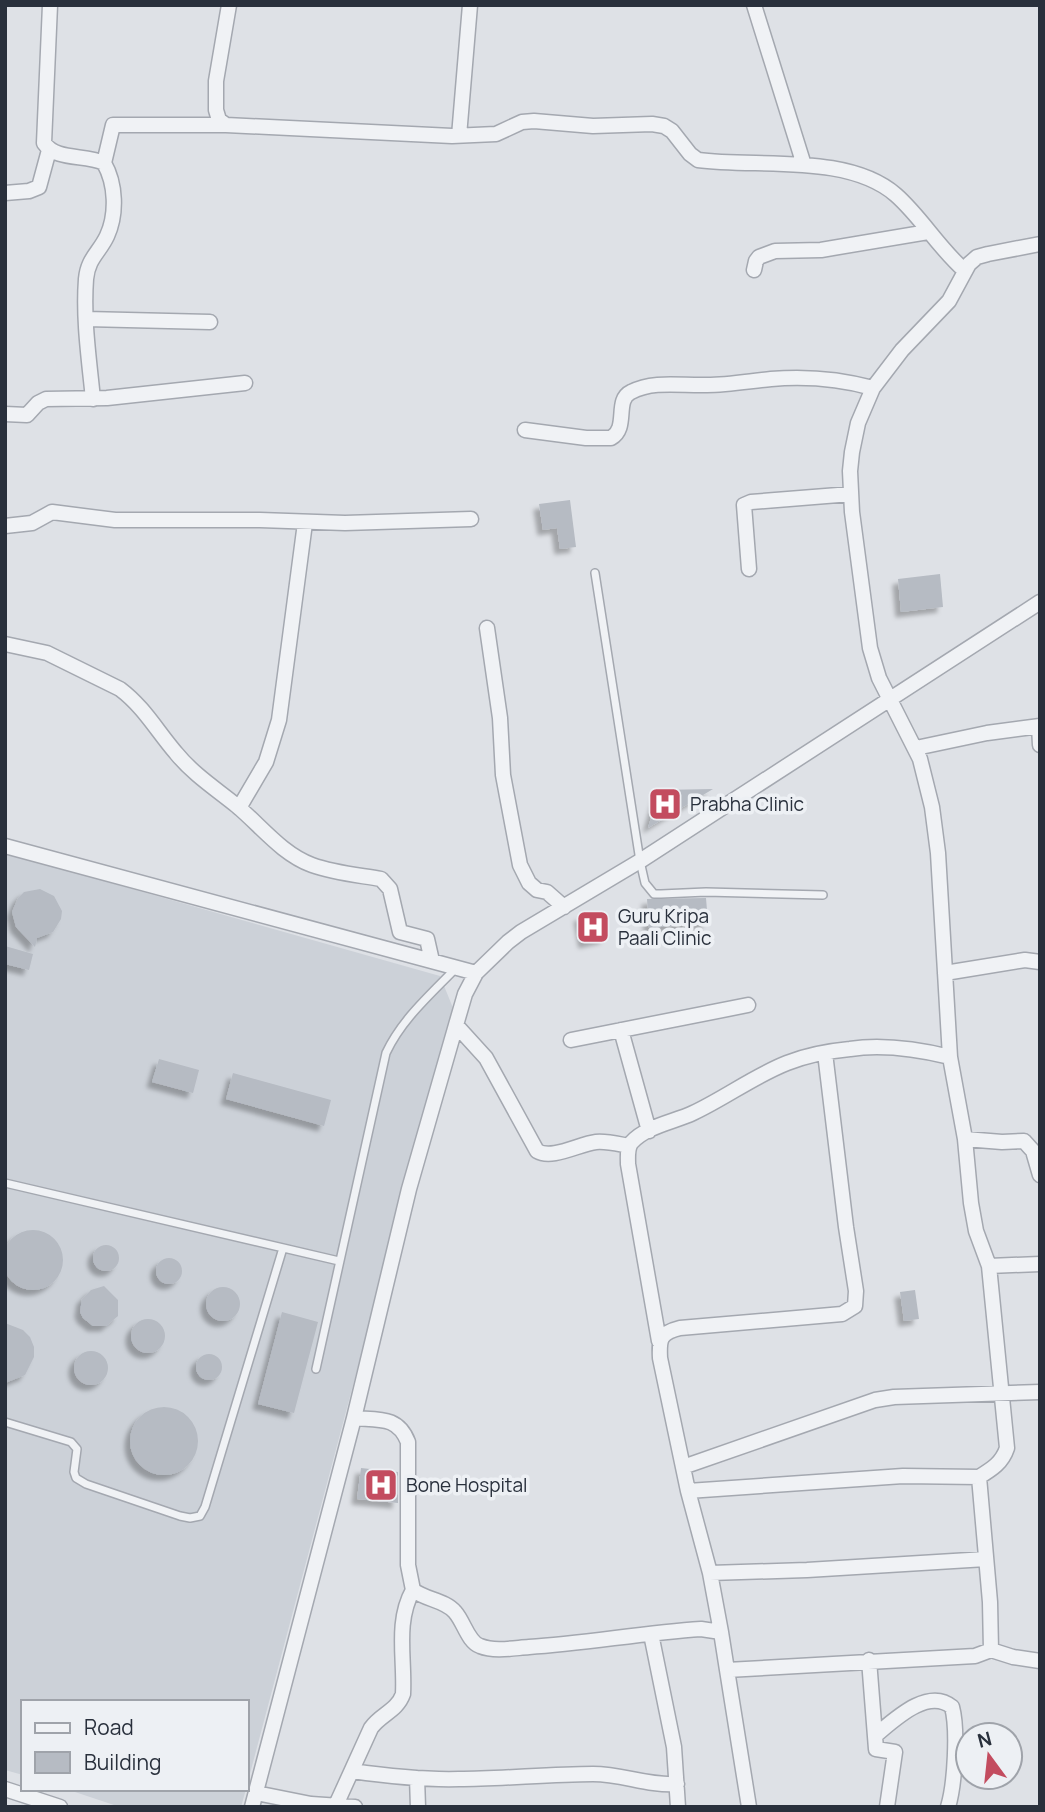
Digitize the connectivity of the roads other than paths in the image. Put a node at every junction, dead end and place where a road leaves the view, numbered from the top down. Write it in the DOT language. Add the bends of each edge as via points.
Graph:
graph roads {
  1 [pos="50,5"];
  2 [pos="229,5"];
  3 [pos="470,5"];
  4 [pos="754,5"];
  5 [pos="226,125"];
  6 [pos="459,136"];
  7 [pos="49,150"];
  8 [pos="104,163"];
  9 [pos="804,165"];
  10 [pos="5,193"];
  11 [pos="928,232"];
  12 [pos="1040,244"];
  13 [pos="754,270"];
  14 [pos="964,270"];
  15 [pos="86,319"];
  16 [pos="210,322"];
  17 [pos="245,383"];
  18 [pos="873,388"];
  19 [pos="93,398"];
  20 [pos="5,414"];
  21 [pos="525,430"];
  22 [pos="850,494"];
  23 [pos="471,519"];
  24 [pos="305,523"];
  25 [pos="5,526"];
  26 [pos="748,569"];
  27 [pos="595,573"];
  28 [pos="1040,602"];
  29 [pos="487,628"];
  30 [pos="5,644"];
  31 [pos="890,700"];
  32 [pos="1039,726"];
  33 [pos="1040,746"];
  34 [pos="916,748"];
  35 [pos="239,807"];
  36 [pos="5,846"];
  37 [pos="640,861"];
  38 [pos="823,895"];
  39 [pos="564,907"];
  40 [pos="432,961"];
  41 [pos="1040,962"];
  42 [pos="457,968"];
  43 [pos="476,973"];
  44 [pos="945,973"];
  45 [pos="748,1005"];
  46 [pos="456,1025"];
  47 [pos="621,1030"];
  48 [pos="571,1040"];
  49 [pos="825,1053"];
  50 [pos="950,1057"];
  51 [pos="649,1131"];
  52 [pos="965,1139"];
  53 [pos="629,1146"];
  54 [pos="1040,1175"];
  55 [pos="5,1183"];
  56 [pos="283,1248"];
  57 [pos="339,1261"];
  58 [pos="1040,1264"];
  59 [pos="989,1266"];
  60 [pos="659,1342"];
  61 [pos="316,1369"];
  62 [pos="1003,1392"];
  63 [pos="1040,1392"];
  64 [pos="354,1418"];
  65 [pos="5,1423"];
  66 [pos="683,1467"];
  67 [pos="979,1476"];
  68 [pos="688,1491"];
  69 [pos="986,1559"];
  70 [pos="710,1573"];
  71 [pos="413,1590"];
  72 [pos="721,1632"];
  73 [pos="651,1634"];
  74 [pos="991,1650"];
  75 [pos="869,1660"];
  76 [pos="1040,1661"];
  77 [pos="727,1671"];
  78 [pos="876,1735"];
  79 [pos="352,1771"];
  80 [pos="416,1778"];
  81 [pos="677,1784"];
  82 [pos="5,1789"];
  83 [pos="254,1800"];
  84 [pos="336,1805"];
  85 [pos="60,1807"];
  86 [pos="355,1807"];
  87 [pos="418,1807"];
  88 [pos="678,1807"];
  89 [pos="749,1807"];
  90 [pos="887,1807"];
  91 [pos="948,1807"];
  1 -- 7 [label="street" via="44,130"];
  2 -- 5 [label="street" via="215,98 219,120"];
  3 -- 6 [label="street"];
  4 -- 9 [label="street"];
  5 -- 6 [label="street"];
  5 -- 8 [label="street" via="113,125"];
  6 -- 9 [label="street" via="496,134 534,121 652,124 672,131 698,160"];
  7 -- 8 [label="street"];
  7 -- 10 [label="street" via="39,187"];
  8 -- 15 [label="street" via="111,175 112,215 106,239 90,261"];
  9 -- 11 [label="street" via="850,173 883,185"];
  11 -- 13 [label="street" via="821,250 775,251 759,257"];
  11 -- 14 [label="street"];
  12 -- 14 [label="street" via="977,257"];
  14 -- 18 [label="street" via="949,301"];
  15 -- 16 [label="street"];
  15 -- 19 [label="street"];
  17 -- 19 [label="street"];
  18 -- 21 [label="street" via="800,377 655,386 628,393 620,429 611,438"];
  18 -- 22 [label="street" via="854,438"];
  19 -- 20 [label="street" via="46,399 27,415"];
  22 -- 26 [label="street" via="744,505"];
  22 -- 31 [label="street" via="870,648"];
  23 -- 24 [label="street"];
  24 -- 25 [label="street" via="115,520 52,512 32,523"];
  24 -- 35 [label="street" via="275,736"];
  27 -- 37 [label="lane"];
  28 -- 31 [label="street"];
  29 -- 39 [label="street" via="503,775 520,865 529,883"];
  30 -- 35 [label="street" via="47,653 120,689 144,710 186,764"];
  31 -- 34 [label="street"];
  31 -- 37 [label="street"];
  32 -- 33 [label="street"];
  32 -- 34 [label="street"];
  34 -- 44 [label="street" via="927,779 936,834"];
  35 -- 40 [label="street" via="283,848 310,864 387,883 400,932 427,939"];
  36 -- 40 [label="street"];
  37 -- 38 [label="lane" via="645,883 654,894"];
  37 -- 39 [label="street"];
  39 -- 43 [label="street" via="508,942"];
  40 -- 42 [label="street"];
  41 -- 44 [label="street" via="1025,960"];
  42 -- 43 [label="street"];
  42 -- 57 [label="lane" via="412,1013 386,1054"];
  43 -- 46 [label="street"];
  44 -- 50 [label="street"];
  45 -- 47 [label="street"];
  46 -- 53 [label="street" via="486,1058 537,1151 551,1154 594,1142"];
  46 -- 64 [label="street" via="409,1189"];
  47 -- 48 [label="street"];
  47 -- 51 [label="street"];
  49 -- 50 [label="street" via="879,1047"];
  49 -- 51 [label="street" via="787,1063 692,1114"];
  49 -- 60 [label="street" via="855,1306 842,1314 680,1328 667,1332"];
  50 -- 52 [label="street"];
  51 -- 53 [label="street"];
  52 -- 54 [label="street" via="1024,1141 1034,1150"];
  52 -- 59 [label="street" via="973,1217"];
  53 -- 60 [label="street" via="628,1164"];
  55 -- 56 [label="lane"];
  56 -- 57 [label="lane"];
  56 -- 65 [label="lane" via="200,1516 180,1516 86,1484 76,1478 77,1449 71,1442"];
  57 -- 61 [label="lane"];
  58 -- 59 [label="street"];
  59 -- 62 [label="street"];
  60 -- 66 [label="street"];
  62 -- 63 [label="street"];
  62 -- 66 [label="street" via="875,1400"];
  62 -- 67 [label="street" via="1007,1448 995,1467"];
  64 -- 71 [label="street" via="393,1422 408,1442 408,1564"];
  64 -- 83 [label="street"];
  66 -- 68 [label="street"];
  67 -- 68 [label="street"];
  67 -- 69 [label="street"];
  68 -- 70 [label="street"];
  69 -- 70 [label="street"];
  69 -- 74 [label="street"];
  70 -- 72 [label="street"];
  71 -- 73 [label="street" via="450,1607 479,1646 568,1644"];
  71 -- 79 [label="street" via="402,1621 403,1695 400,1703 376,1719"];
  72 -- 73 [label="street" via="701,1629"];
  72 -- 77 [label="street"];
  73 -- 81 [label="street"];
  74 -- 75 [label="street" via="975,1656"];
  74 -- 76 [label="street"];
  75 -- 77 [label="street"];
  75 -- 78 [label="street"];
  77 -- 89 [label="street"];
  78 -- 90 [label="street" via="876,1749 895,1752"];
  78 -- 91 [label="street" via="921,1704 939,1701 952,1706 955,1723"];
  79 -- 80 [label="street"];
  79 -- 84 [label="street"];
  80 -- 81 [label="street" via="593,1774"];
  80 -- 87 [label="street"];
  81 -- 88 [label="street"];
  82 -- 85 [label="street"];
  83 -- 84 [label="street"];
  84 -- 86 [label="street"];
}
